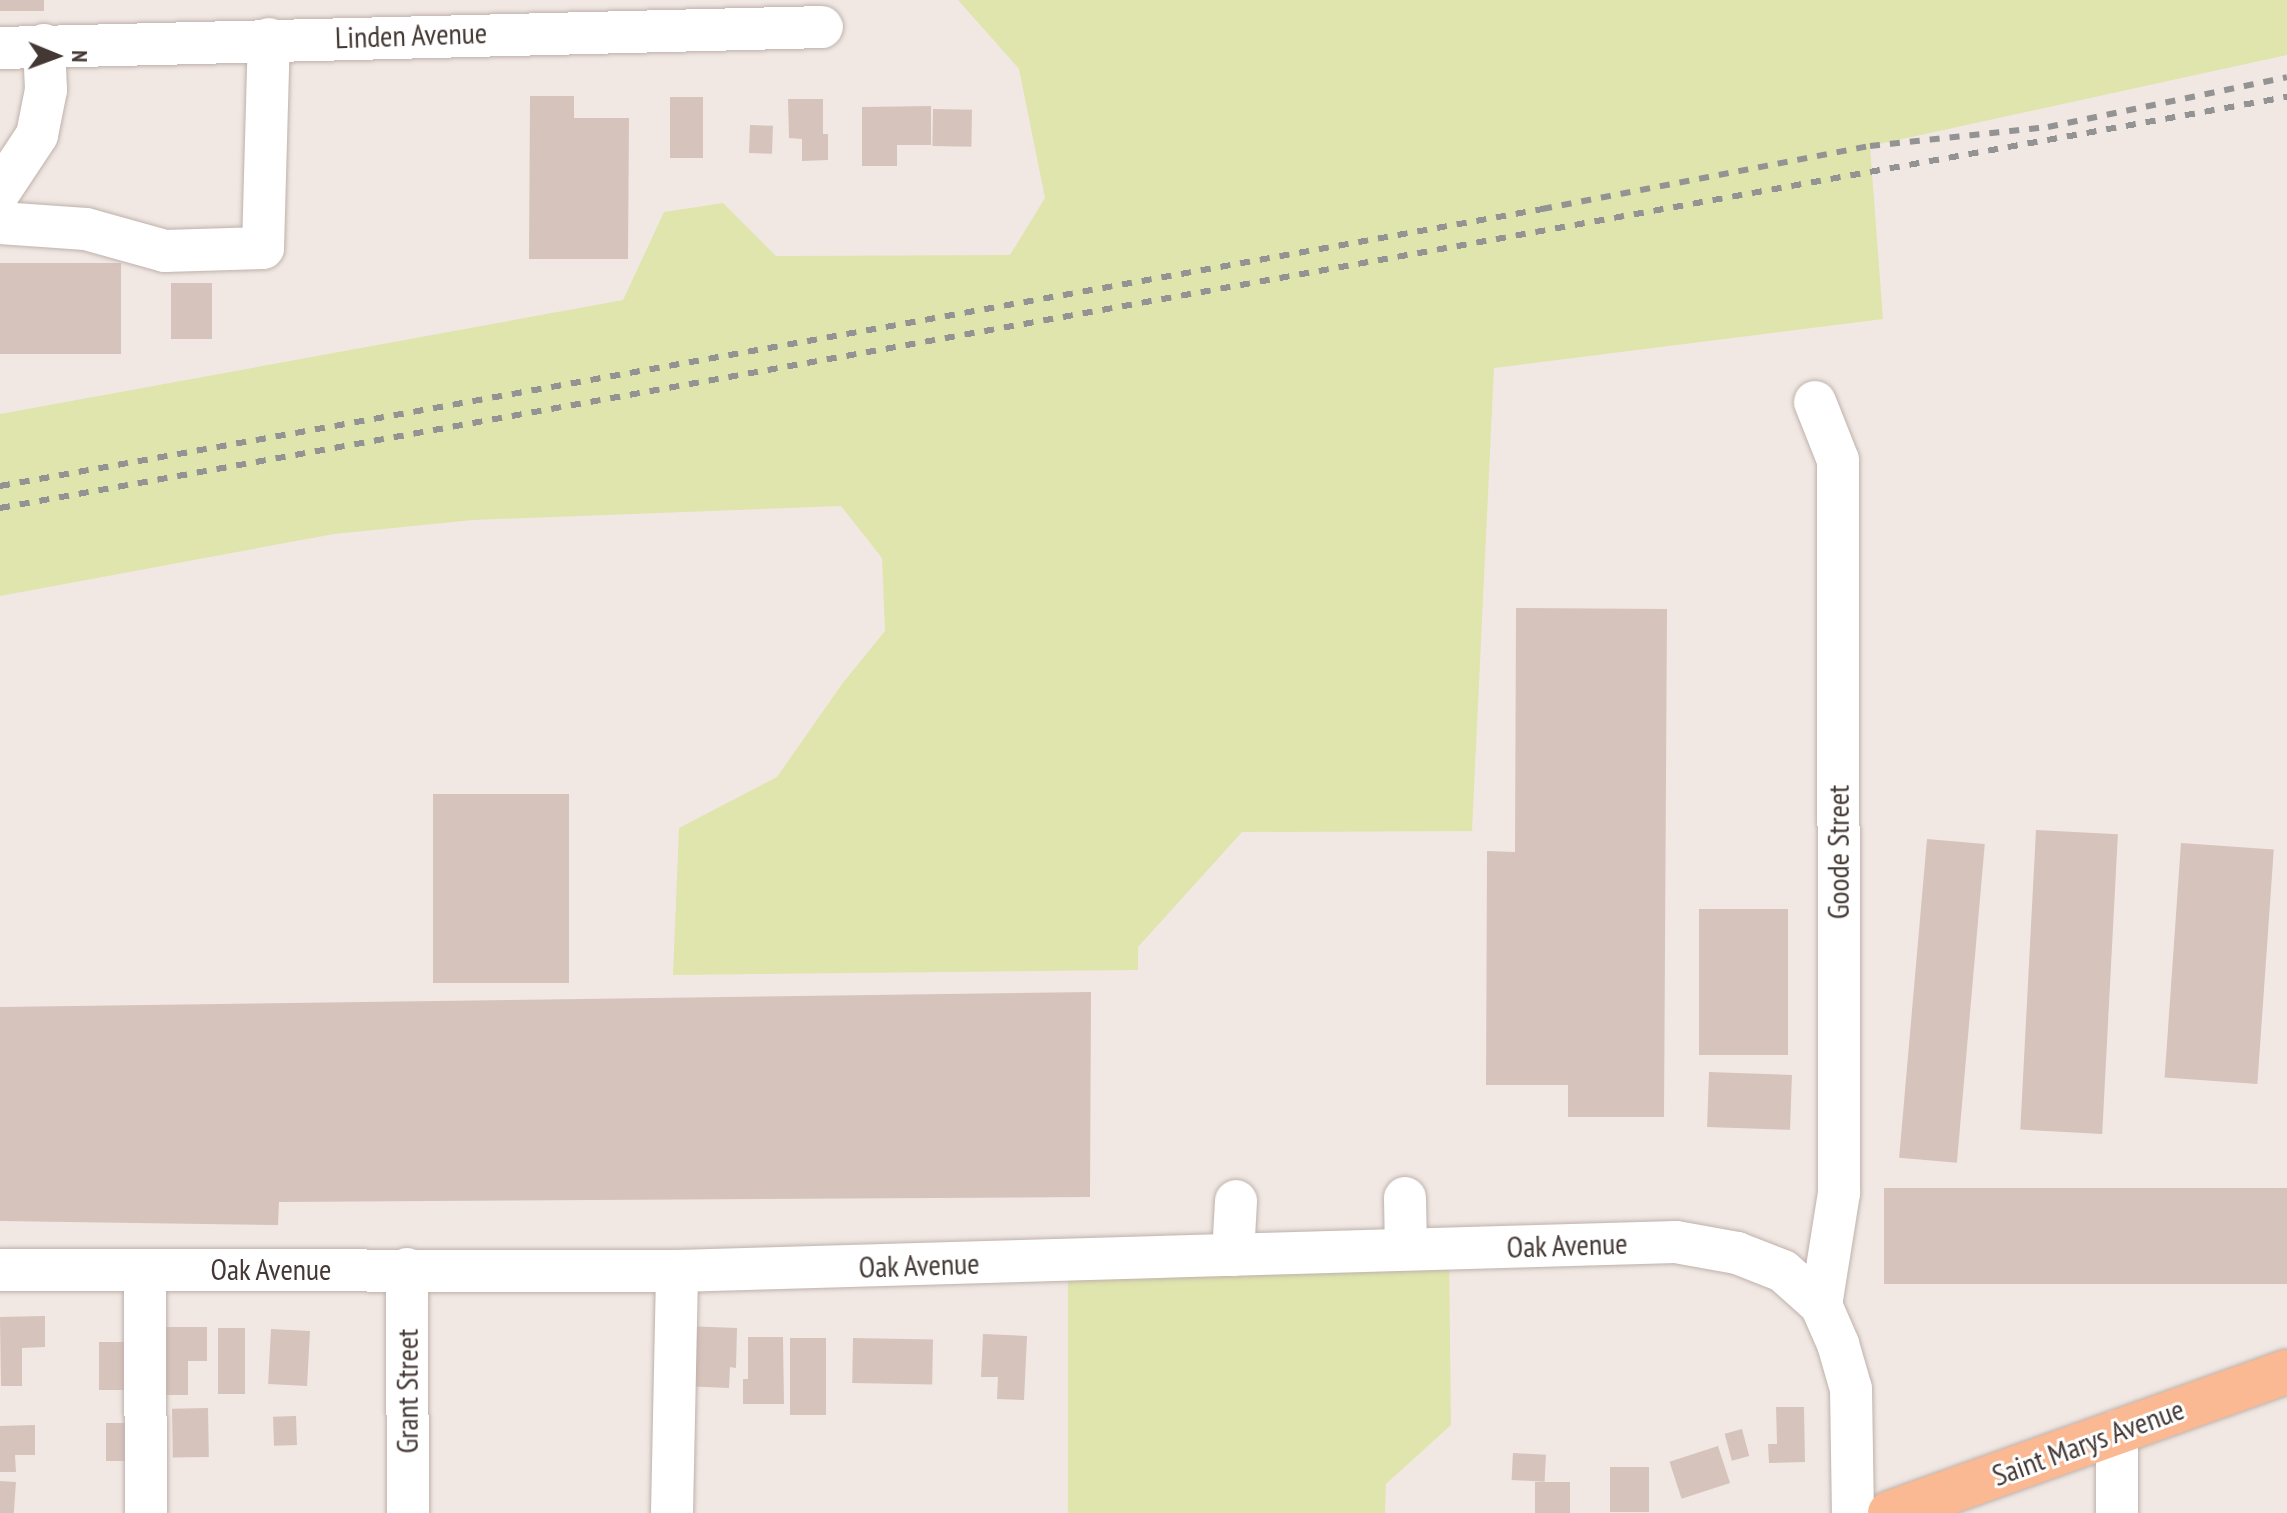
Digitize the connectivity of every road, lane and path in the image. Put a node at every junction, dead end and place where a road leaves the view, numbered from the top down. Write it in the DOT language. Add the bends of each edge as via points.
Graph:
graph roads {
  1 [pos="822,27"];
  2 [pos="269,39"];
  3 [pos="44,45"];
  4 [pos="0,48"];
  5 [pos="0,191"];
  6 [pos="0,223"];
  7 [pos="1815,402"];
  8 [pos="1405,1198"];
  9 [pos="1236,1201"];
  10 [pos="1406,1249"];
  11 [pos="1233,1255"];
  12 [pos="407,1269"];
  13 [pos="0,1270"];
  14 [pos="145,1270"];
  15 [pos="677,1271"];
  16 [pos="1821,1305"];
  17 [pos="2287,1372"];
  18 [pos="2117,1431"];
  19 [pos="146,1513"];
  20 [pos="408,1513"];
  21 [pos="672,1513"];
  22 [pos="1853,1513"];
  23 [pos="1890,1513"];
  24 [pos="2117,1513"];
  1 -- 2 [label="street, Linden Avenue"];
  2 -- 3 [label="street, Linden Avenue"];
  2 -- 6 [label="street" via="263,248 165,251 86,229"];
  3 -- 4 [label="street, Linden Avenue"];
  3 -- 5 [label="street" via="46,90 37,135"];
  7 -- 16 [label="street, Goode Street" via="1838,460 1839,1193"];
  8 -- 10 [label="street"];
  9 -- 11 [label="street"];
  10 -- 11 [label="street, Oak Avenue"];
  10 -- 16 [label="street, Oak Avenue" via="1676,1242 1737,1253 1783,1271"];
  11 -- 15 [label="street, Oak Avenue"];
  12 -- 14 [label="street, Oak Avenue"];
  12 -- 15 [label="street, Oak Avenue"];
  12 -- 20 [label="street, Grant Street"];
  13 -- 14 [label="street, Oak Avenue"];
  14 -- 19 [label="street"];
  15 -- 21 [label="street"];
  16 -- 22 [label="street" via="1851,1389"];
  17 -- 18 [label="main road, Saint Marys Avenue"];
  18 -- 23 [label="main road, Saint Marys Avenue"];
  18 -- 24 [label="street"];
}
